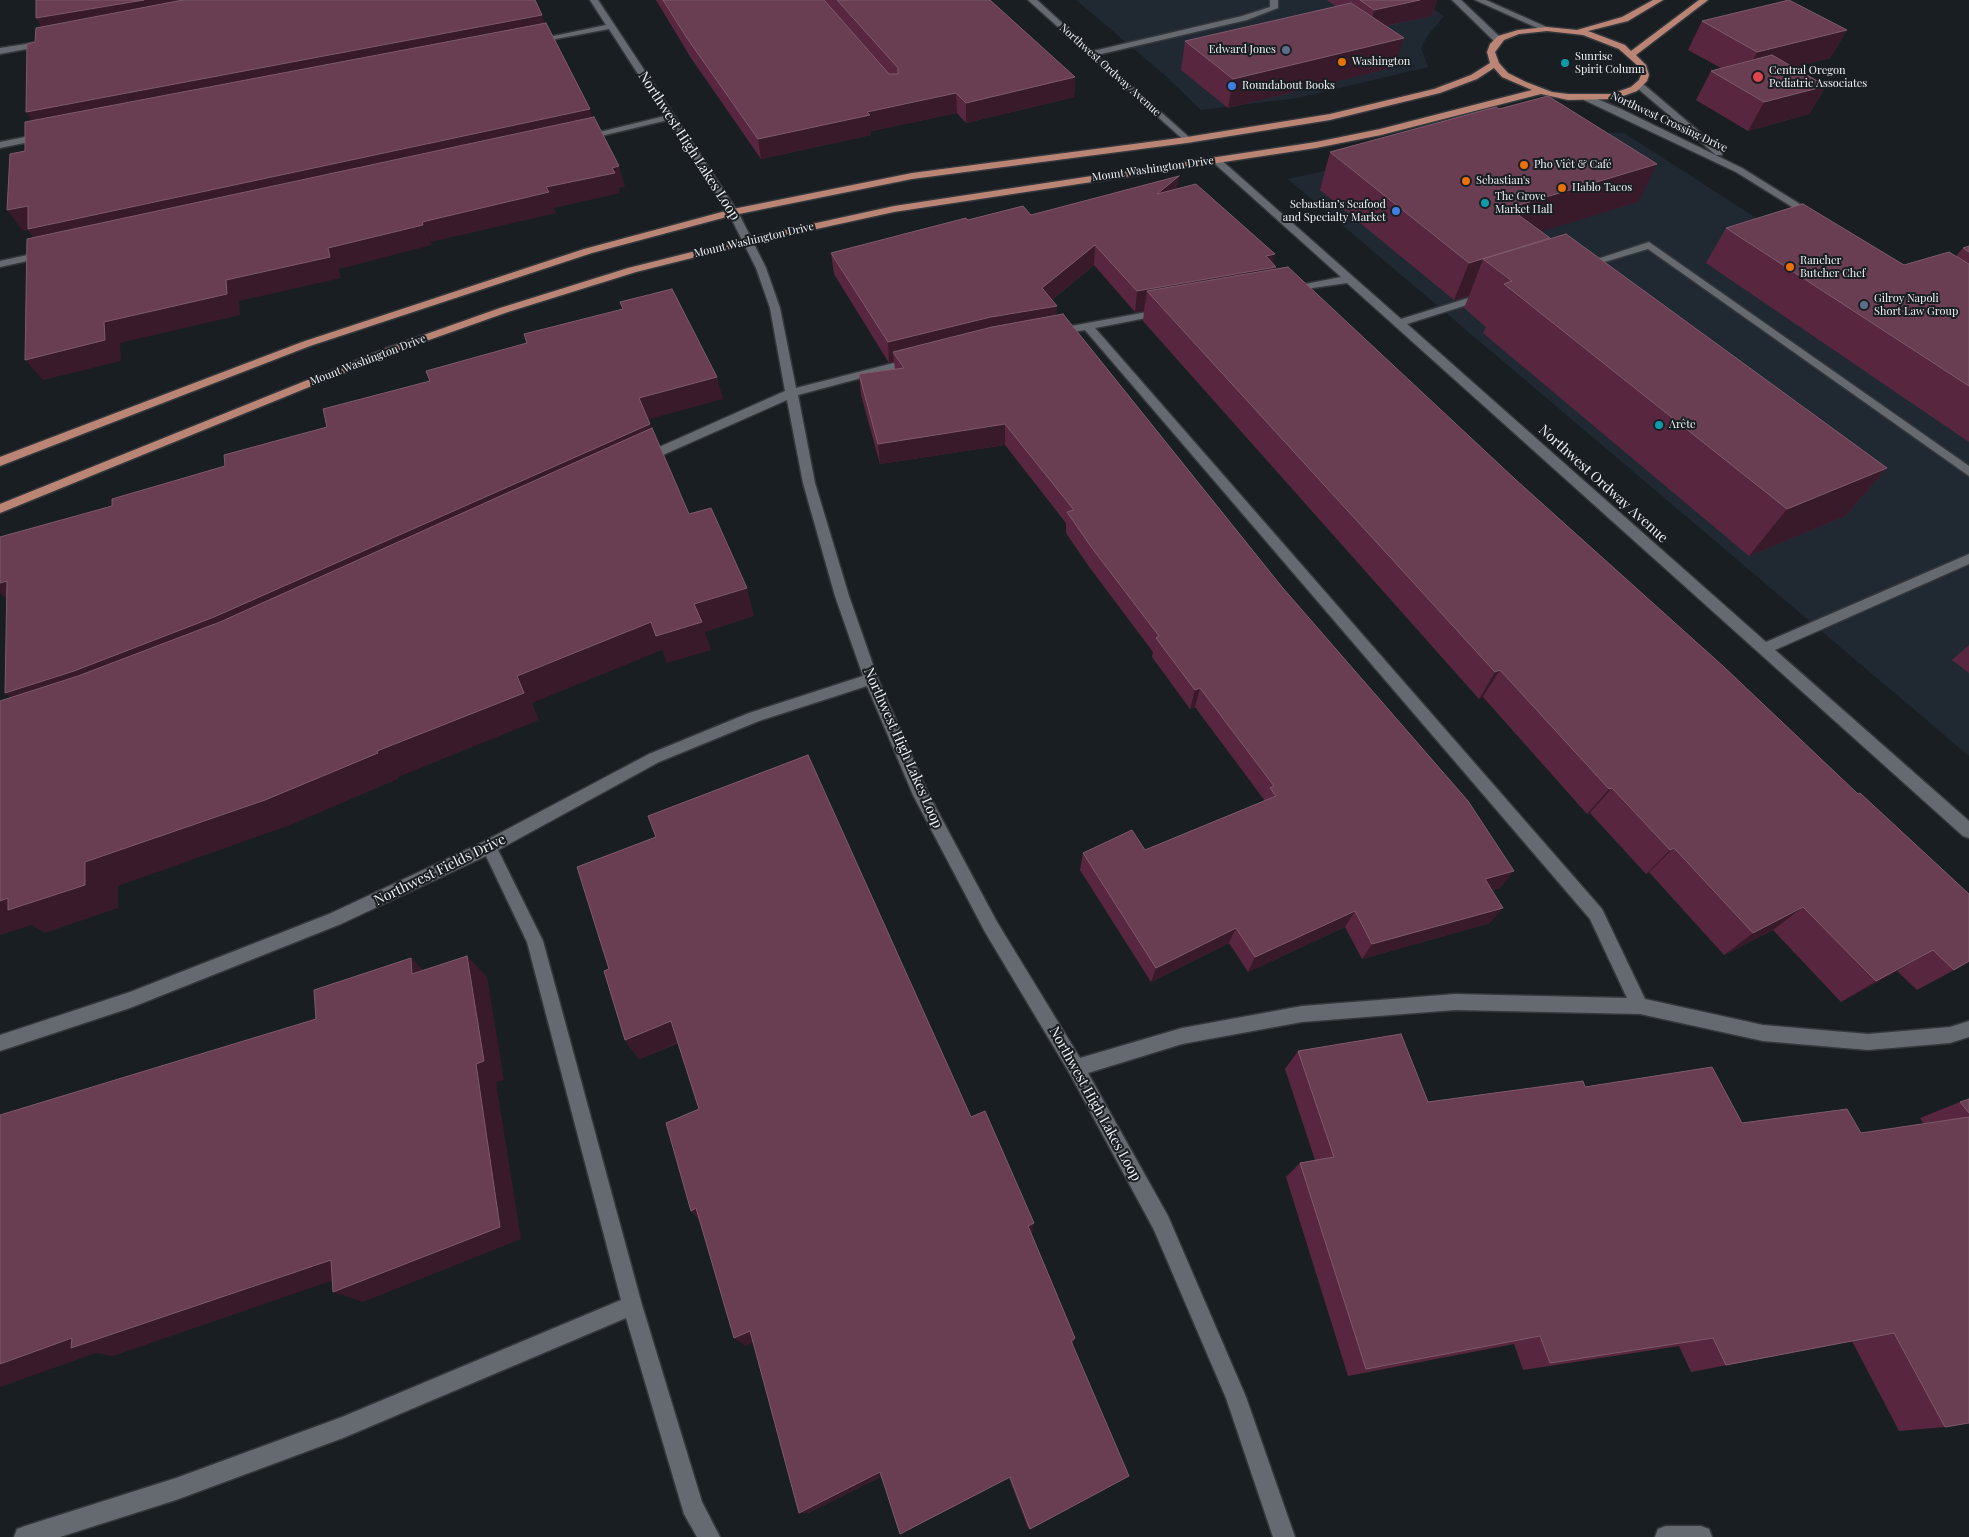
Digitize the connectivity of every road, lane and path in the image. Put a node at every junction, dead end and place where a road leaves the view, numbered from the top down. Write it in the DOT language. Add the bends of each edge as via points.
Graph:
graph roads {
  1 [pos="594,0"];
  2 [pos="1032,0"];
  3 [pos="1274,0"];
  4 [pos="1456,0"];
  5 [pos="1480,0"];
  6 [pos="1659,0"];
  7 [pos="1704,0"];
  8 [pos="611,26"];
  9 [pos="1547,29"];
  10 [pos="1576,32"];
  11 [pos="1498,40"];
  12 [pos="58,41"];
  13 [pos="523,43"];
  14 [pos="0,51"];
  15 [pos="1093,53"];
  16 [pos="1632,54"];
  17 [pos="1495,64"];
  18 [pos="1639,85"];
  19 [pos="1541,91"];
  20 [pos="1587,98"];
  21 [pos="672,117"];
  22 [pos="58,134"];
  23 [pos="575,138"];
  24 [pos="1188,140"];
  25 [pos="0,145"];
  26 [pos="1217,161"];
  27 [pos="1740,170"];
  28 [pos="733,212"];
  29 [pos="1824,222"];
  30 [pos="748,241"];
  31 [pos="58,252"];
  32 [pos="0,264"];
  33 [pos="1574,268"];
  34 [pos="1349,279"];
  35 [pos="1500,291"];
  36 [pos="1273,292"];
  37 [pos="1180,309"];
  38 [pos="1398,322"];
  39 [pos="1088,326"];
  40 [pos="1039,335"];
  41 [pos="924,359"];
  42 [pos="792,393"];
  43 [pos="0,462"];
  44 [pos="633,463"];
  45 [pos="1969,472"];
  46 [pos="0,509"];
  47 [pos="1969,559"];
  48 [pos="1766,648"];
  49 [pos="871,679"];
  50 [pos="1969,831"];
  51 [pos="489,848"];
  52 [pos="1640,1006"];
  53 [pos="1969,1029"];
  54 [pos="0,1043"];
  55 [pos="1076,1068"];
  56 [pos="632,1305"];
  57 [pos="25,1537"];
  58 [pos="709,1537"];
  59 [pos="1284,1537"];
  60 [pos="1666,1537"];
  61 [pos="1701,1537"];
  1 -- 8 [label="street, Northwest High Lakes Loop"];
  2 -- 15 [label="street, Northwest Ordway Avenue"];
  3 -- 15 [label="street" via="1274,8 1244,18"];
  4 -- 11 [label="street"];
  5 -- 9 [label="street"];
  6 -- 10 [label="main road" via="1624,19"];
  7 -- 16 [label="main road"];
  8 -- 13 [label="street"];
  8 -- 21 [label="street, Northwest High Lakes Loop"];
  9 -- 10 [label="main road"];
  9 -- 11 [label="main road" via="1518,32"];
  10 -- 16 [label="main road" via="1608,40"];
  11 -- 17 [label="main road" via="1491,52"];
  12 -- 14 [label="street"];
  15 -- 24 [label="street, Northwest Ordway Avenue"];
  16 -- 18 [label="main road" via="1644,71"];
  17 -- 19 [label="main road" via="1513,80"];
  17 -- 24 [label="main road, Mount Washington Drive" via="1460,84 1383,106"];
  18 -- 20 [label="main road" via="1618,95"];
  18 -- 27 [label="street, Northwest Crossing Drive"];
  19 -- 20 [label="main road"];
  19 -- 26 [label="main road, Mount Washington Drive" via="1381,132"];
  20 -- 27 [label="street, Northwest Crossing Drive"];
  21 -- 23 [label="street"];
  21 -- 28 [label="street, Northwest High Lakes Loop"];
  22 -- 25 [label="street"];
  24 -- 28 [label="main road, Mount Washington Drive" via="912,176"];
  26 -- 30 [label="main road, Mount Washington Drive" via="894,209"];
  26 -- 34 [label="street, Northwest Ordway Avenue"];
  27 -- 29 [label="street, Northwest Crossing Drive"];
  28 -- 30 [label="street, Northwest High Lakes Loop"];
  28 -- 43 [label="main road, Mount Washington Drive" via="579,254 315,340"];
  30 -- 42 [label="street, Northwest High Lakes Loop" via="762,268 775,308"];
  30 -- 46 [label="main road, Mount Washington Drive" via="623,273 391,350"];
  31 -- 32 [label="street"];
  33 -- 45 [label="street" via="1649,245"];
  34 -- 36 [label="street"];
  34 -- 38 [label="street, Northwest Ordway Avenue"];
  35 -- 38 [label="street"];
  37 -- 39 [label="street"];
  38 -- 48 [label="street, Northwest Ordway Avenue"];
  39 -- 40 [label="street"];
  39 -- 52 [label="street" via="1596,914"];
  41 -- 42 [label="street"];
  42 -- 44 [label="street"];
  42 -- 49 [label="street, Northwest High Lakes Loop" via="809,483 842,596"];
  47 -- 48 [label="street"];
  48 -- 50 [label="street, Northwest Ordway Avenue"];
  49 -- 51 [label="street, Northwest Fields Drive" via="754,717 654,758"];
  49 -- 55 [label="street, Northwest High Lakes Loop" via="921,795 991,927"];
  51 -- 54 [label="street, Northwest Fields Drive" via="335,919 130,1000"];
  51 -- 56 [label="street" via="535,941"];
  52 -- 53 [label="street" via="1763,1033 1868,1042 1950,1035"];
  52 -- 55 [label="street" via="1456,1002 1302,1014 1182,1036"];
  55 -- 59 [label="street, Northwest High Lakes Loop" via="1161,1223 1236,1397"];
  56 -- 57 [label="street" via="343,1427 176,1489"];
  56 -- 58 [label="street" via="692,1506"];
  60 -- 61 [label="street"];
}
